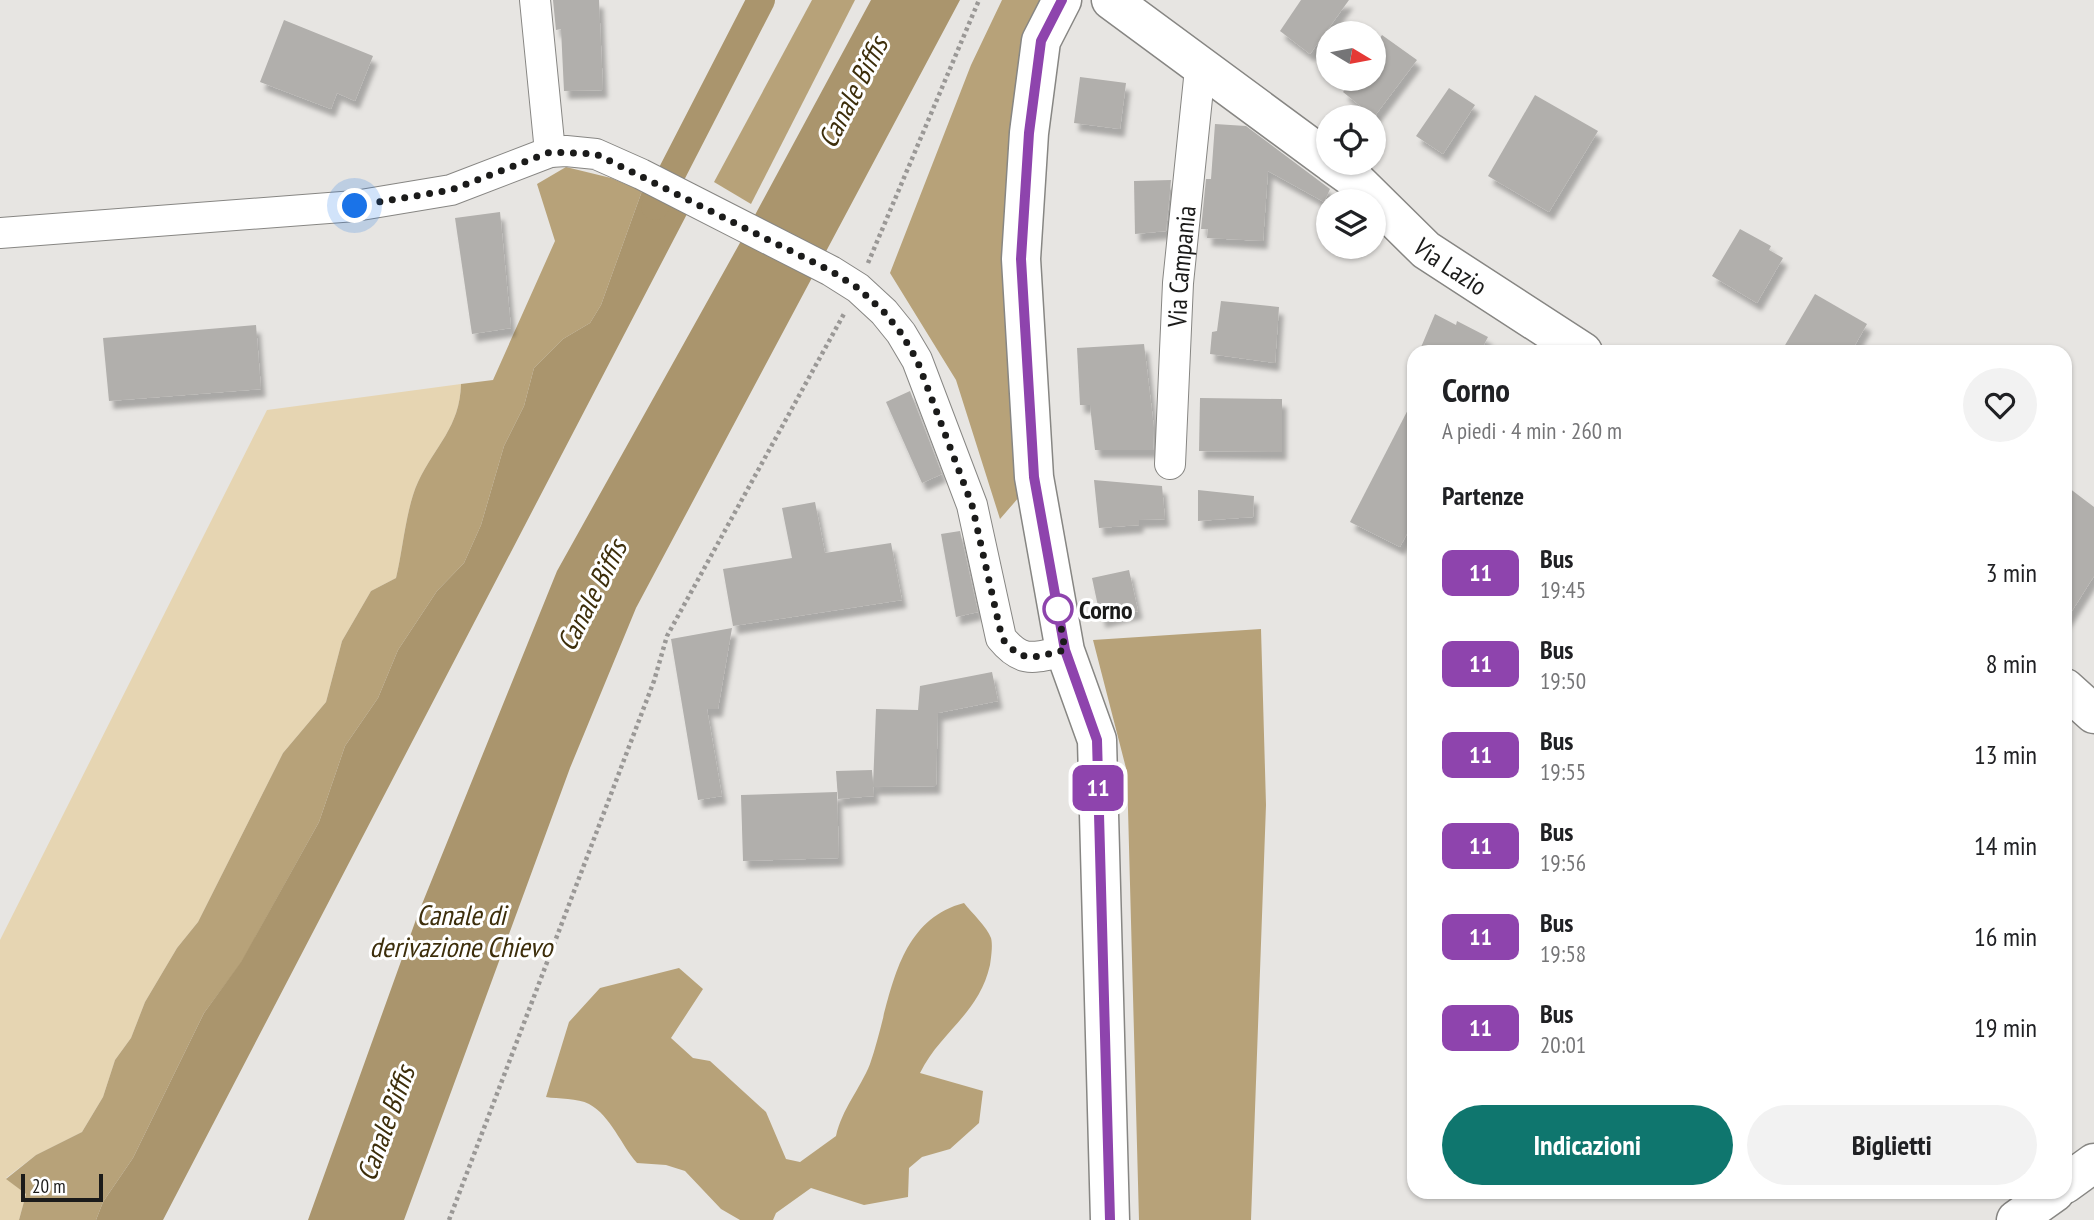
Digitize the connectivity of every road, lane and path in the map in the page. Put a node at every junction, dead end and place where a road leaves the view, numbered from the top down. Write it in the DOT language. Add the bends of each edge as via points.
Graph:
graph roads {
  1 [pos="535,0"];
  2 [pos="979,0"];
  3 [pos="1062,0"];
  4 [pos="1111,0"];
  5 [pos="1200,69"];
  6 [pos="1316,151"];
  7 [pos="550,152"];
  8 [pos="1349,175"];
  9 [pos="0,233"];
  10 [pos="858,288"];
  11 [pos="1572,345"];
  12 [pos="1170,464"];
  13 [pos="1065,650"];
  14 [pos="2072,694"];
  15 [pos="2094,714"];
  16 [pos="2094,1163"];
  17 [pos="2072,1179"];
  18 [pos="2045,1199"];
  19 [pos="449,1220"];
  20 [pos="1110,1220"];
  21 [pos="2016,1220"];
  1 -- 7 [label="street"];
  2 -- 10 [label="path"];
  3 -- 13 [label="street" via="1041,41 1029,133 1021,259 1034,477"];
  4 -- 5 [label="street, Via Lazio"];
  5 -- 6 [label="street, Via Lazio"];
  5 -- 12 [label="street, Via Campania" via="1178,283"];
  7 -- 9 [label="street" via="451,190 355,206"];
  7 -- 10 [label="street" via="596,154"];
  8 -- 11 [label="street, Via Lazio" via="1426,250"];
  10 -- 13 [label="street" via="901,333 917,360 972,505 1002,638 1013,653 1029,658"];
  10 -- 19 [label="path" via="667,636 654,681"];
  13 -- 20 [label="street" via="1097,740"];
  14 -- 15 [label="street"];
  16 -- 17 [label="street"];
  18 -- 21 [label="street"];
}
